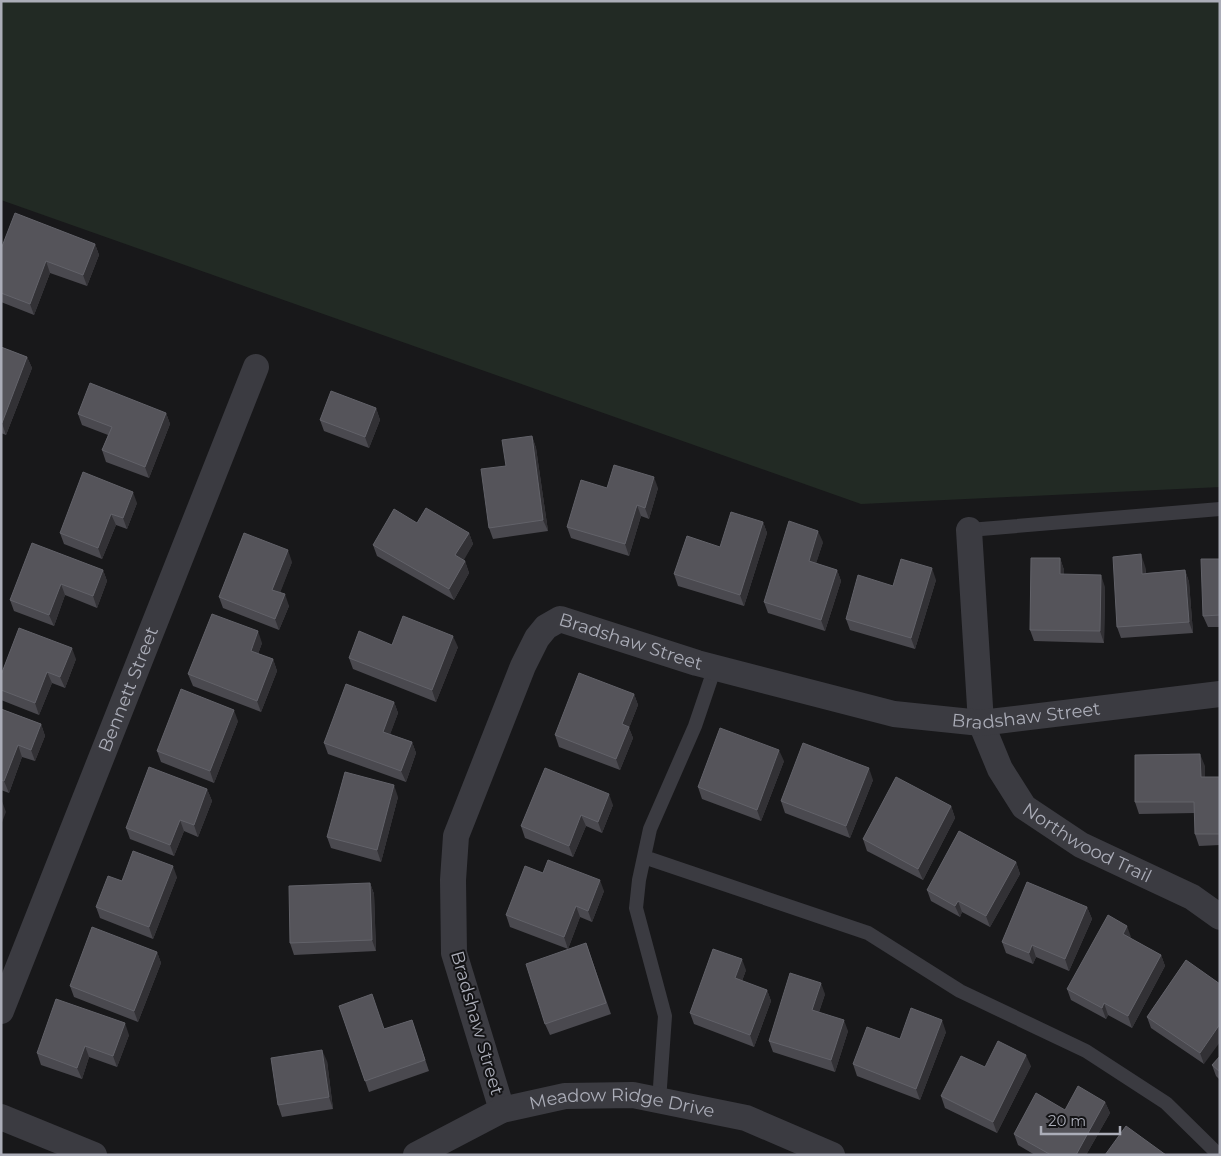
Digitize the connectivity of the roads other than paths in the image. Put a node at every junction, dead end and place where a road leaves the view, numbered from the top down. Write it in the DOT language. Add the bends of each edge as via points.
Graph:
graph roads {
  1 [pos="256,367"];
  2 [pos="1220,509"];
  3 [pos="969,530"];
  4 [pos="715,667"];
  5 [pos="1220,694"];
  6 [pos="982,723"];
  7 [pos="644,858"];
  8 [pos="1215,909"];
  9 [pos="1,1011"];
  10 [pos="659,1101"];
  11 [pos="502,1110"];
  12 [pos="1,1117"];
  13 [pos="94,1155"];
  14 [pos="416,1155"];
  15 [pos="832,1155"];
  16 [pos="1219,1155"];
  1 -- 9 [label="street, Bennett Street"];
  2 -- 3 [label="lane"];
  3 -- 6 [label="street, Northwood Trail"];
  4 -- 6 [label="street, Bradshaw Street" via="894,714"];
  4 -- 7 [label="lane" via="695,726 650,829"];
  4 -- 11 [label="street, Bradshaw Street" via="560,619 546,627 530,652 456,836 453,880 454,953"];
  5 -- 6 [label="street, Bradshaw Street"];
  6 -- 8 [label="street, Northwood Trail" via="1000,769 1024,807 1081,845"];
  7 -- 10 [label="lane" via="636,908 665,1016"];
  7 -- 16 [label="lane" via="868,933 960,991 1094,1056 1166,1103"];
  10 -- 11 [label="street, Meadow Ridge Drive" via="633,1096 565,1096"];
  10 -- 15 [label="street, Meadow Ridge Drive" via="746,1118"];
  11 -- 14 [label="street, Meadow Ridge Drive"];
  12 -- 13 [label="street"];
}
